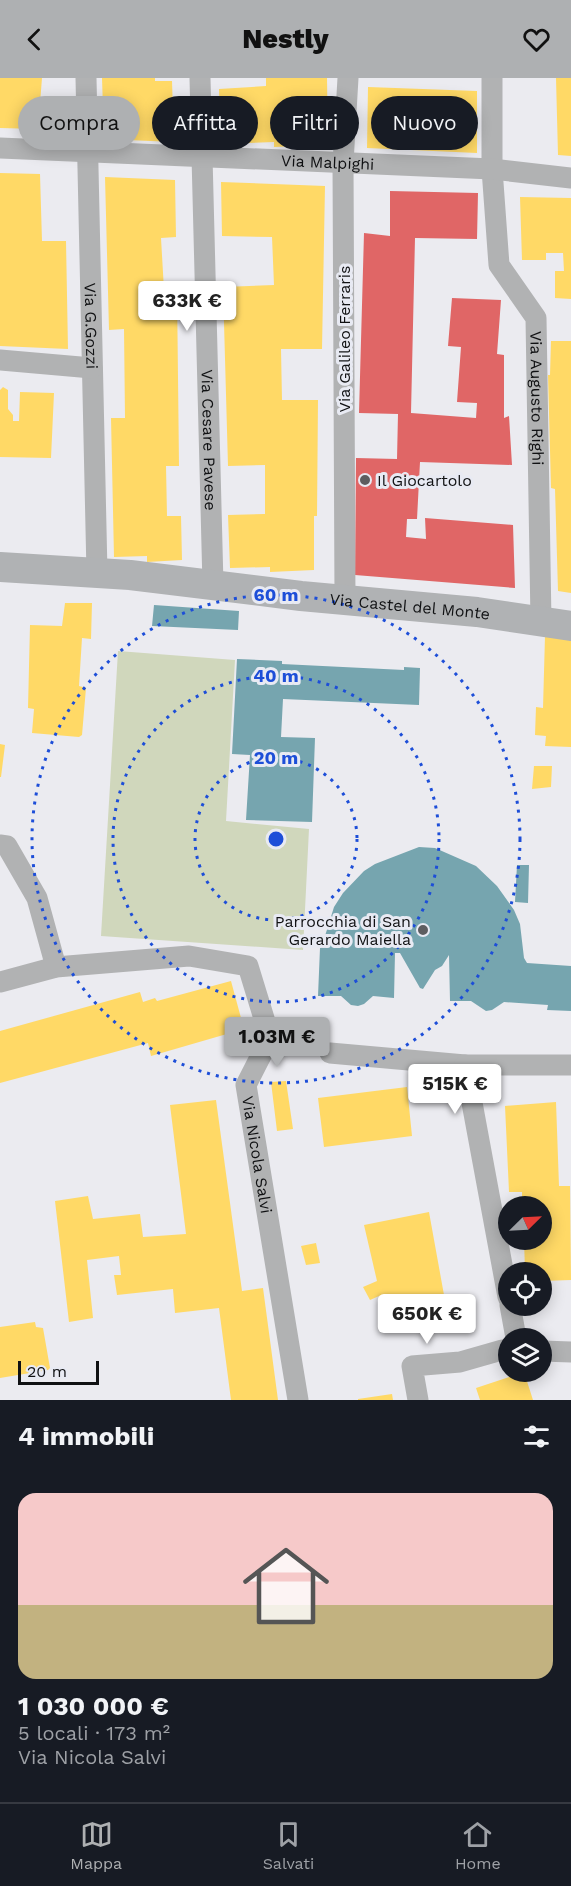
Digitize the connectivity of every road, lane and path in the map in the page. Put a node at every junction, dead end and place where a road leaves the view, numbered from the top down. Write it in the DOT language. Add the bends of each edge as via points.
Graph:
graph roads {
  1 [pos="86,78"];
  2 [pos="200,78"];
  3 [pos="348,78"];
  4 [pos="492,78"];
  5 [pos="0,148"];
  6 [pos="86,153"];
  7 [pos="202,157"];
  8 [pos="343,164"];
  9 [pos="492,170"];
  10 [pos="571,178"];
  11 [pos="0,360"];
  12 [pos="92,368"];
  13 [pos="0,567"];
  14 [pos="97,573"];
  15 [pos="213,585"];
  16 [pos="345,600"];
  17 [pos="541,622"];
  18 [pos="571,626"];
  19 [pos="0,845"];
  20 [pos="56,967"];
  21 [pos="0,982"];
  22 [pos="330,1053"];
  23 [pos="465,1065"];
  24 [pos="571,1065"];
  25 [pos="502,1262"];
  26 [pos="498,1351"];
  27 [pos="552,1351"];
  28 [pos="571,1352"];
  29 [pos="298,1400"];
  30 [pos="418,1400"];
  1 -- 6 [label="street, Via G.Gozzi"];
  2 -- 7 [label="street, Via Cesare Pavese"];
  3 -- 8 [label="street, Via Galileo Ferraris"];
  4 -- 9 [label="street, Via Augusto Righi"];
  5 -- 6 [label="street, Via Malpighi"];
  6 -- 7 [label="street, Via Malpighi"];
  6 -- 12 [label="street, Via G.Gozzi"];
  7 -- 8 [label="street, Via Malpighi"];
  7 -- 15 [label="street, Via Cesare Pavese"];
  8 -- 9 [label="street, Via Malpighi"];
  8 -- 16 [label="street, Via Galileo Ferraris"];
  9 -- 10 [label="street, Via Malpighi"];
  9 -- 17 [label="street, Via Augusto Righi" via="500,265 536,318"];
  11 -- 12 [label="street"];
  12 -- 14 [label="street, Via G.Gozzi"];
  13 -- 14 [label="main road, Via Castel del Monte"];
  14 -- 15 [label="main road, Via Castel del Monte"];
  15 -- 16 [label="main road, Via Castel del Monte"];
  16 -- 17 [label="main road, Via Castel del Monte"];
  17 -- 18 [label="main road, Via Castel del Monte"];
  19 -- 20 [label="street" via="7,846 37,898"];
  20 -- 21 [label="street, Via Nicola Salvi"];
  20 -- 29 [label="street, Via Nicola Salvi" via="189,956 248,966 270,1038 246,1084"];
  22 -- 23 [label="street"];
  23 -- 24 [label="street"];
  23 -- 25 [label="street"];
  26 -- 30 [label="street" via="460,1362 412,1366"];
  27 -- 28 [label="street"];
}
